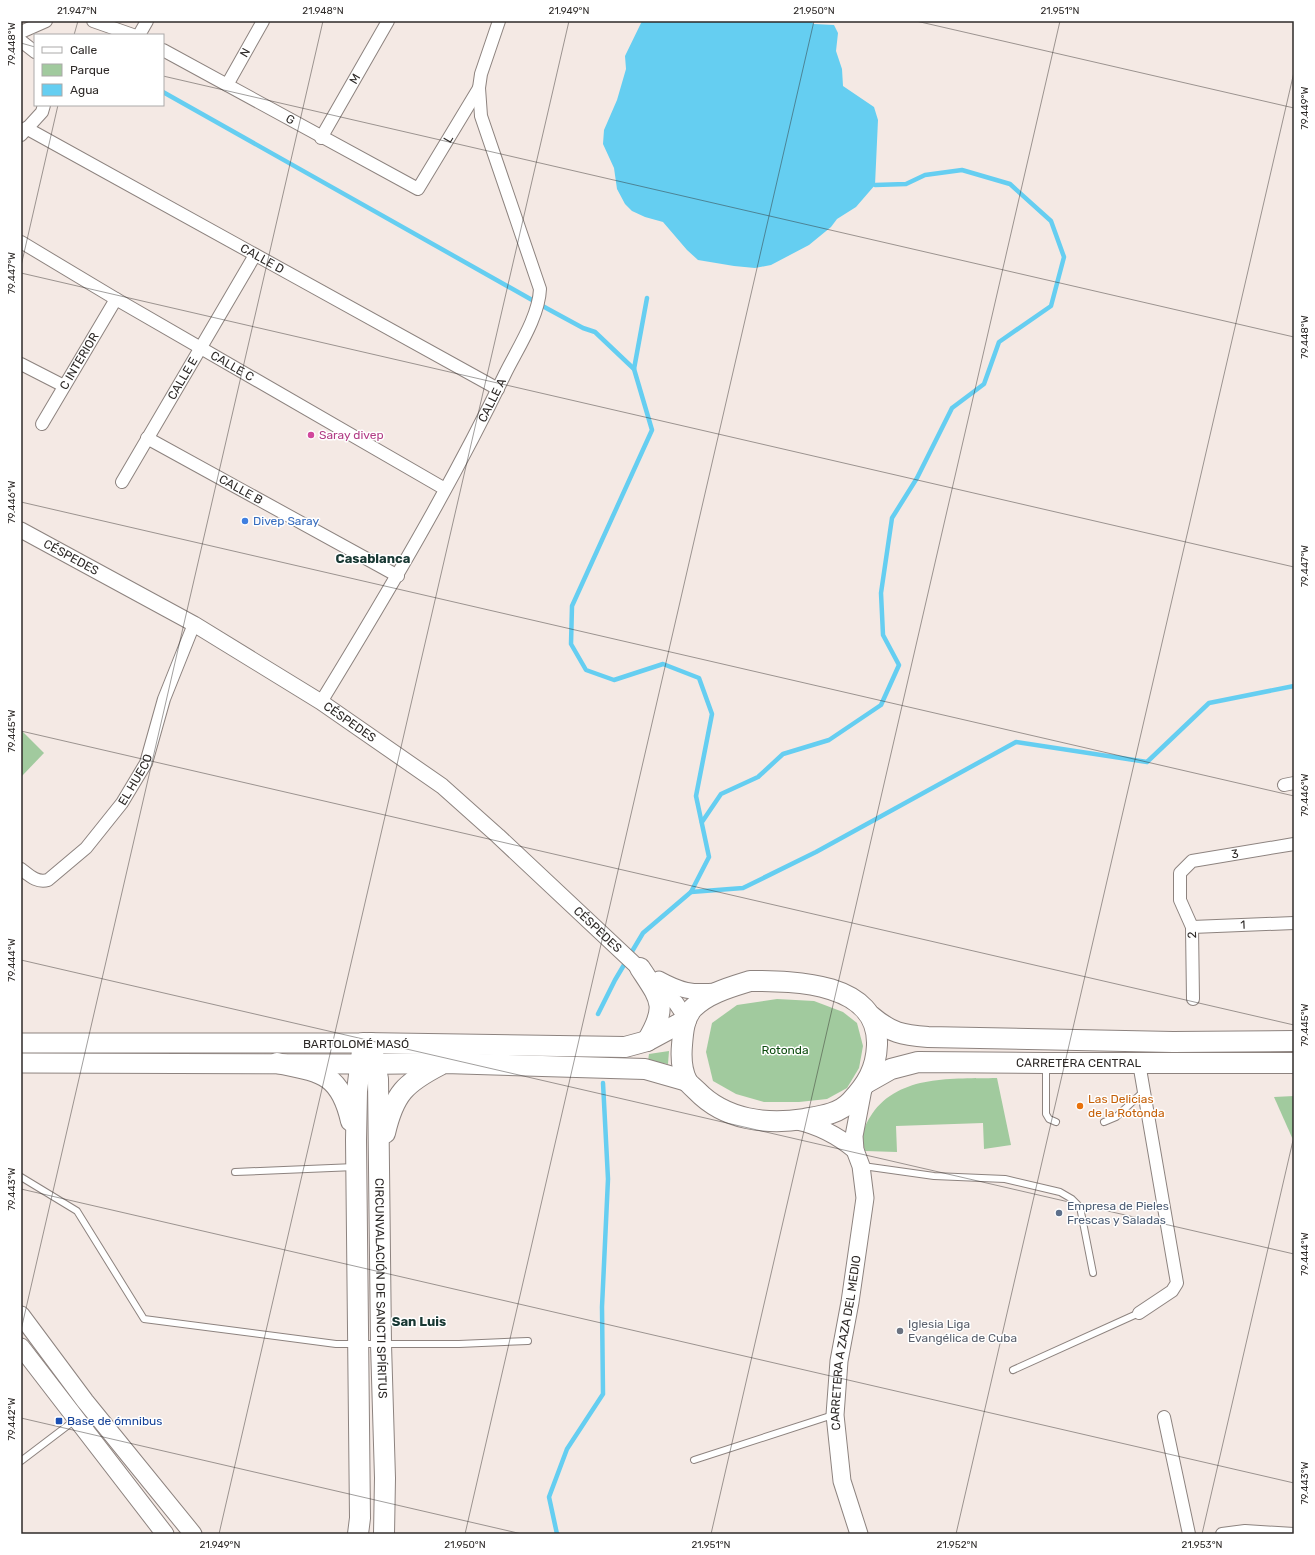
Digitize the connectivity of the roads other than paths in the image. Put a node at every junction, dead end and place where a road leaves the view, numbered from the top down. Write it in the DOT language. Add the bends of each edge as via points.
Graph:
graph roads {
  1 [pos="46,21"];
  2 [pos="92,21"];
  3 [pos="147,21"];
  4 [pos="263,21"];
  5 [pos="388,21"];
  6 [pos="500,21"];
  7 [pos="21,32"];
  8 [pos="130,34"];
  9 [pos="140,34"];
  10 [pos="21,41"];
  11 [pos="34,51"];
  12 [pos="164,51"];
  13 [pos="227,85"];
  14 [pos="479,88"];
  15 [pos="44,106"];
  16 [pos="24,131"];
  17 [pos="321,138"];
  18 [pos="418,189"];
  19 [pos="21,242"];
  20 [pos="255,255"];
  21 [pos="116,299"];
  22 [pos="202,347"];
  23 [pos="21,364"];
  24 [pos="64,386"];
  25 [pos="498,389"];
  26 [pos="42,424"];
  27 [pos="147,438"];
  28 [pos="122,482"];
  29 [pos="445,489"];
  30 [pos="21,530"];
  31 [pos="398,576"];
  32 [pos="194,624"];
  33 [pos="321,702"];
  34 [pos="1294,844"];
  35 [pos="21,869"];
  36 [pos="1180,873"];
  37 [pos="1294,923"];
  38 [pos="1192,927"];
  39 [pos="638,966"];
  40 [pos="721,990"];
  41 [pos="1193,999"];
  42 [pos="871,1016"];
  43 [pos="686,1019"];
  44 [pos="647,1041"];
  45 [pos="1294,1041"];
  46 [pos="21,1043"];
  47 [pos="367,1043"];
  48 [pos="21,1063"];
  49 [pos="445,1063"];
  50 [pos="1139,1063"];
  51 [pos="1294,1063"];
  52 [pos="277,1064"];
  53 [pos="368,1064"];
  54 [pos="1046,1064"];
  55 [pos="687,1081"];
  56 [pos="865,1086"];
  57 [pos="1145,1091"];
  58 [pos="796,1120"];
  59 [pos="1056,1122"];
  60 [pos="1104,1122"];
  61 [pos="356,1140"];
  62 [pos="855,1150"];
  63 [pos="861,1166"];
  64 [pos="356,1167"];
  65 [pos="235,1172"];
  66 [pos="379,1174"];
  67 [pos="21,1177"];
  68 [pos="1093,1273"];
  69 [pos="1139,1313"];
  70 [pos="21,1315"];
  71 [pos="528,1341"];
  72 [pos="358,1344"];
  73 [pos="381,1344"];
  74 [pos="21,1347"];
  75 [pos="1013,1370"];
  76 [pos="83,1414"];
  77 [pos="835,1415"];
  78 [pos="1164,1417"];
  79 [pos="694,1460"];
  80 [pos="21,1461"];
  81 [pos="165,1534"];
  82 [pos="193,1534"];
  83 [pos="358,1534"];
  84 [pos="384,1534"];
  85 [pos="859,1534"];
  86 [pos="1189,1534"];
  87 [pos="1222,1534"];
  88 [pos="1294,1534"];
  1 -- 7 [label="street"];
  2 -- 8 [label="street"];
  3 -- 9 [label="street"];
  4 -- 13 [label="street, N"];
  5 -- 17 [label="street, M"];
  6 -- 14 [label="street, CALLE A" via="481,74"];
  10 -- 11 [label="street"];
  12 -- 13 [label="street, G"];
  13 -- 17 [label="street, G"];
  14 -- 18 [label="street, L"];
  14 -- 25 [label="street, CALLE A" via="482,116 540,289 539,302"];
  15 -- 16 [label="street" via="42,112"];
  16 -- 20 [label="street, CALLE D"];
  17 -- 18 [label="street, G"];
  19 -- 21 [label="street, CALLE C"];
  20 -- 22 [label="street, CALLE E"];
  20 -- 25 [label="street, CALLE D"];
  21 -- 22 [label="street, CALLE C"];
  21 -- 24 [label="street, C INTERIOR"];
  22 -- 27 [label="street, CALLE E"];
  22 -- 29 [label="street, CALLE C"];
  23 -- 24 [label="street"];
  24 -- 26 [label="street, C INTERIOR"];
  25 -- 29 [label="street, CALLE A"];
  27 -- 28 [label="street, CALLE E"];
  27 -- 31 [label="street, CALLE B"];
  29 -- 31 [label="street, CALLE A"];
  30 -- 32 [label="street, CÉSPEDES"];
  31 -- 33 [label="street, CALLE A"];
  32 -- 33 [label="street, CÉSPEDES"];
  32 -- 35 [label="street, EL HUECO" via="164,699 146,763 122,804 86,848 48,880 36,880"];
  33 -- 39 [label="street, CÉSPEDES" via="442,786"];
  34 -- 36 [label="street, 3" via="1192,860"];
  36 -- 38 [label="street, 2" via="1180,900"];
  37 -- 38 [label="street, 1"];
  38 -- 41 [label="street, 2"];
  39 -- 40 [label="street, CÉSPEDES" via="678,989 696,993"];
  39 -- 43 [label="street, CÉSPEDES" via="676,1002"];
  39 -- 44 [label="highway" via="658,995 660,1007 658,1021"];
  40 -- 42 [label="highway" via="750,981 795,982 833,989 856,1001"];
  40 -- 43 [label="highway" via="700,1002"];
  42 -- 45 [label="highway, CARRETERA CENTRAL" via="885,1028 900,1035 928,1037 1173,1042"];
  42 -- 56 [label="highway" via="877,1037 876,1064"];
  43 -- 44 [label="highway, BARTOLOMÉ MASÓ"];
  43 -- 55 [label="highway" via="681,1049"];
  44 -- 47 [label="highway, BARTOLOMÉ MASÓ" via="625,1047"];
  46 -- 47 [label="main road, BARTOLOMÉ MASÓ"];
  47 -- 53 [label="highway, CIRCUNVALACIÓN DE SANCTI SPÍRITUS"];
  48 -- 52 [label="main road, BARTOLOMÉ MASÓ"];
  49 -- 53 [label="highway, BARTOLOMÉ MASÓ"];
  49 -- 55 [label="highway, BARTOLOMÉ MASÓ" via="645,1069"];
  49 -- 66 [label="highway" via="404,1088 390,1111 382,1143"];
  50 -- 51 [label="highway, CARRETERA CENTRAL"];
  50 -- 54 [label="highway, CARRETERA CENTRAL"];
  50 -- 57 [label="street"];
  52 -- 53 [label="main road, BARTOLOMÉ MASÓ"];
  52 -- 61 [label="highway" via="316,1070 332,1081 342,1092"];
  53 -- 61 [label="highway, CIRCUNVALACIÓN DE SANCTI SPÍRITUS" via="357,1091"];
  53 -- 66 [label="highway, CIRCUNVALACIÓN DE SANCTI SPÍRITUS" via="378,1079"];
  54 -- 56 [label="highway, CARRETERA CENTRAL" via="918,1062 891,1068"];
  54 -- 59 [label="lane" via="1046,1114 1049,1119"];
  55 -- 58 [label="highway" via="704,1099 727,1112 744,1118 766,1121"];
  56 -- 58 [label="highway" via="844,1108 825,1115"];
  56 -- 62 [label="main road, CARRETERA A ZAZA DEL MEDIO" via="854,1136"];
  57 -- 60 [label="lane" via="1116,1117"];
  57 -- 69 [label="street" via="1177,1283 1172,1291"];
  58 -- 62 [label="main road" via="825,1129"];
  61 -- 64 [label="highway, CIRCUNVALACIÓN DE SANCTI SPÍRITUS"];
  62 -- 63 [label="main road, CARRETERA A ZAZA DEL MEDIO"];
  63 -- 68 [label="lane" via="934,1176 1005,1179 1060,1192 1080,1207"];
  63 -- 77 [label="main road, CARRETERA A ZAZA DEL MEDIO" via="865,1198 839,1361"];
  64 -- 65 [label="lane"];
  64 -- 72 [label="highway, CIRCUNVALACIÓN DE SANCTI SPÍRITUS"];
  66 -- 73 [label="highway, CIRCUNVALACIÓN DE SANCTI SPÍRITUS"];
  67 -- 72 [label="lane" via="76,1211 144,1319 336,1344"];
  69 -- 75 [label="lane"];
  70 -- 76 [label="main road"];
  71 -- 73 [label="lane"];
  72 -- 73 [label="lane"];
  72 -- 83 [label="highway, CIRCUNVALACIÓN DE SANCTI SPÍRITUS"];
  73 -- 84 [label="highway, CIRCUNVALACIÓN DE SANCTI SPÍRITUS"];
  74 -- 76 [label="main road"];
  76 -- 80 [label="lane"];
  76 -- 81 [label="main road"];
  76 -- 82 [label="main road"];
  77 -- 79 [label="lane"];
  77 -- 85 [label="main road, CARRETERA A ZAZA DEL MEDIO" via="842,1481"];
  78 -- 86 [label="street"];
  87 -- 88 [label="street" via="1245,1530"];
}
